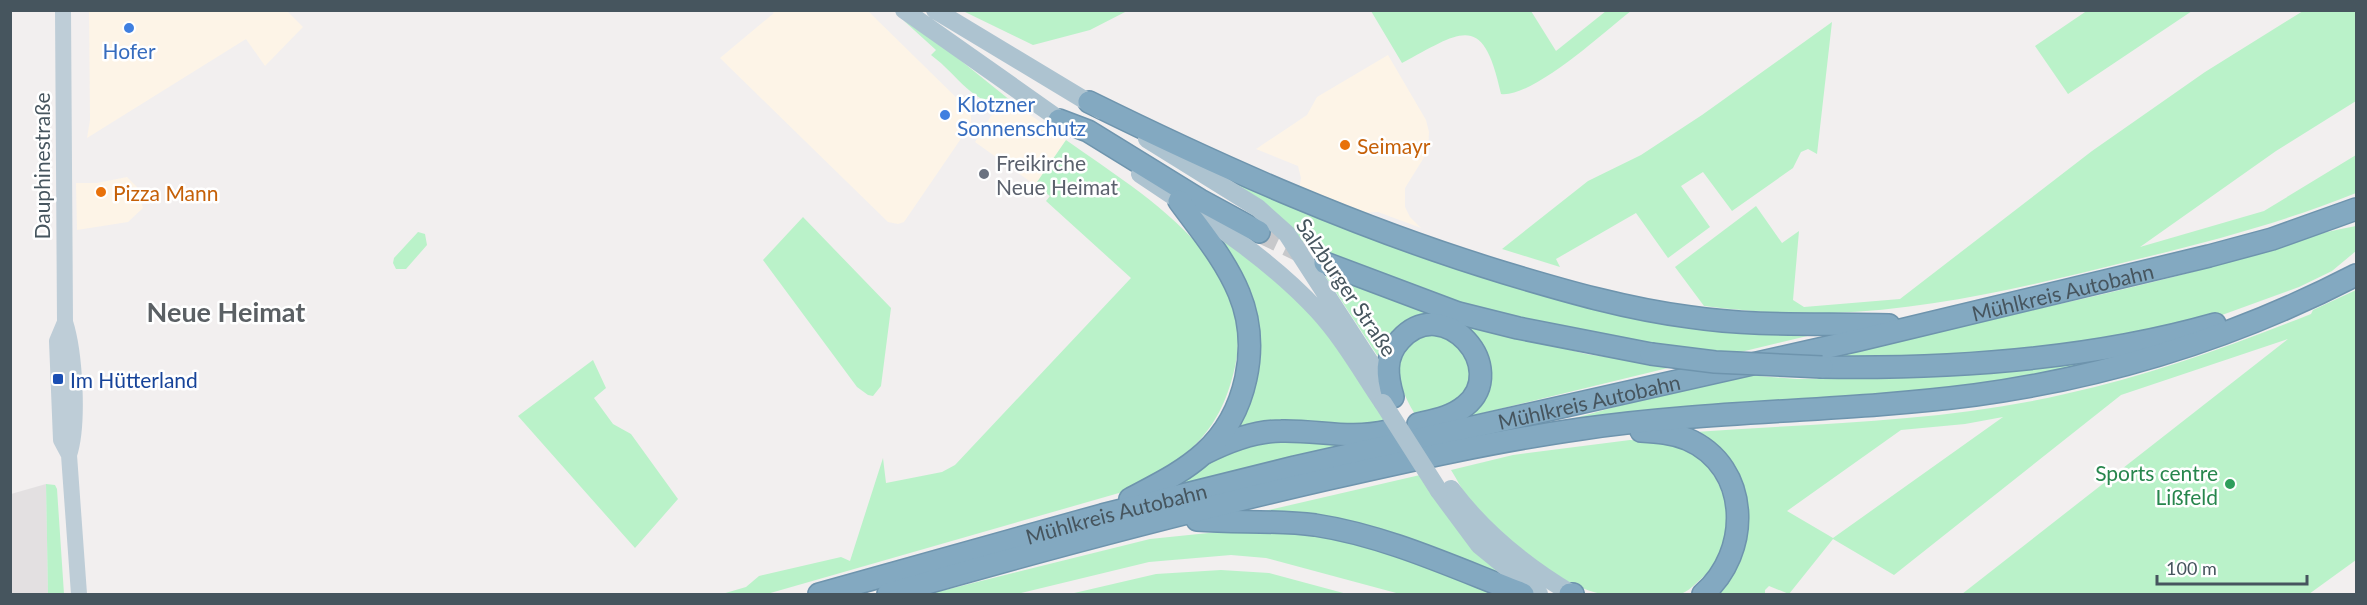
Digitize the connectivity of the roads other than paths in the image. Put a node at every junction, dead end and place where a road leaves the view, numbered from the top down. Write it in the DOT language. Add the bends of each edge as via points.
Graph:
graph roads {
  1 [pos="63,10"];
  2 [pos="904,10"];
  3 [pos="935,10"];
  4 [pos="1089,102"];
  5 [pos="1059,120"];
  6 [pos="1179,201"];
  7 [pos="2356,209"];
  8 [pos="1259,232"];
  9 [pos="1325,263"];
  10 [pos="2356,266"];
  11 [pos="2356,275"];
  12 [pos="1911,326"];
  13 [pos="1390,400"];
  14 [pos="1205,453"];
  15 [pos="1445,490"];
  16 [pos="1102,515"];
  17 [pos="1197,520"];
  18 [pos="1116,531"];
  19 [pos="79,594"];
  20 [pos="819,594"];
  21 [pos="888,594"];
  22 [pos="1523,594"];
  23 [pos="1539,594"];
  24 [pos="1572,594"];
  25 [pos="1703,594"];
  1 -- 19 [label="main road, Dauphinestraße" via="65,322 71,341 75,438 69,455"];
  2 -- 5 [label="main road, Salzburger Straße"];
  3 -- 4 [label="main road, Salzburger Straße"];
  4 -- 12 [label="highway" via="1306,203 1459,259 1574,292 1644,309 1729,322"];
  4 -- 13 [label="main road, Salzburger Straße" via="1247,201 1282,230 1317,277"];
  5 -- 6 [label="main road, Salzburger Straße"];
  5 -- 8 [label="highway" via="1088,131"];
  6 -- 13 [label="main road, Salzburger Straße" via="1295,287"];
  6 -- 14 [label="highway" via="1230,273 1246,314 1249,334 1248,366 1240,397 1225,428"];
  7 -- 12 [label="highway, Mühlkreis Autobahn" via="2209,256"];
  9 -- 10 [label="highway, bridge" via="1458,313 1529,331 1715,362 1822,367 1962,364 2046,357 2151,340 2228,320"];
  11 -- 18 [label="highway, Mühlkreis Autobahn" via="2201,343 2074,378 1918,401 1632,423 1536,435 1416,459"];
  12 -- 16 [label="highway, Mühlkreis Autobahn" via="1306,464"];
  13 -- 14 [label="highway" via="1390,356 1410,331 1425,326 1445,327 1469,342 1478,360 1476,389 1467,405 1442,418 1360,436 1268,432 1240,438"];
  13 -- 15 [label="main road, Salzburger Straße, bridge"];
  14 -- 16 [label="highway" via="1165,481"];
  15 -- 23 [label="main road, Salzburger Straße" via="1479,545"];
  15 -- 24 [label="main road, Salzburger Straße" via="1523,562"];
  16 -- 20 [label="highway, Mühlkreis Autobahn"];
  17 -- 18 [label="highway" via="1154,530"];
  17 -- 22 [label="highway" via="1292,522 1344,531"];
  17 -- 25 [label="highway" via="1432,464 1534,445 1622,432 1667,433 1687,439 1713,458 1728,478 1738,507 1735,548 1720,577"];
  18 -- 21 [label="highway, Mühlkreis Autobahn"];
}
